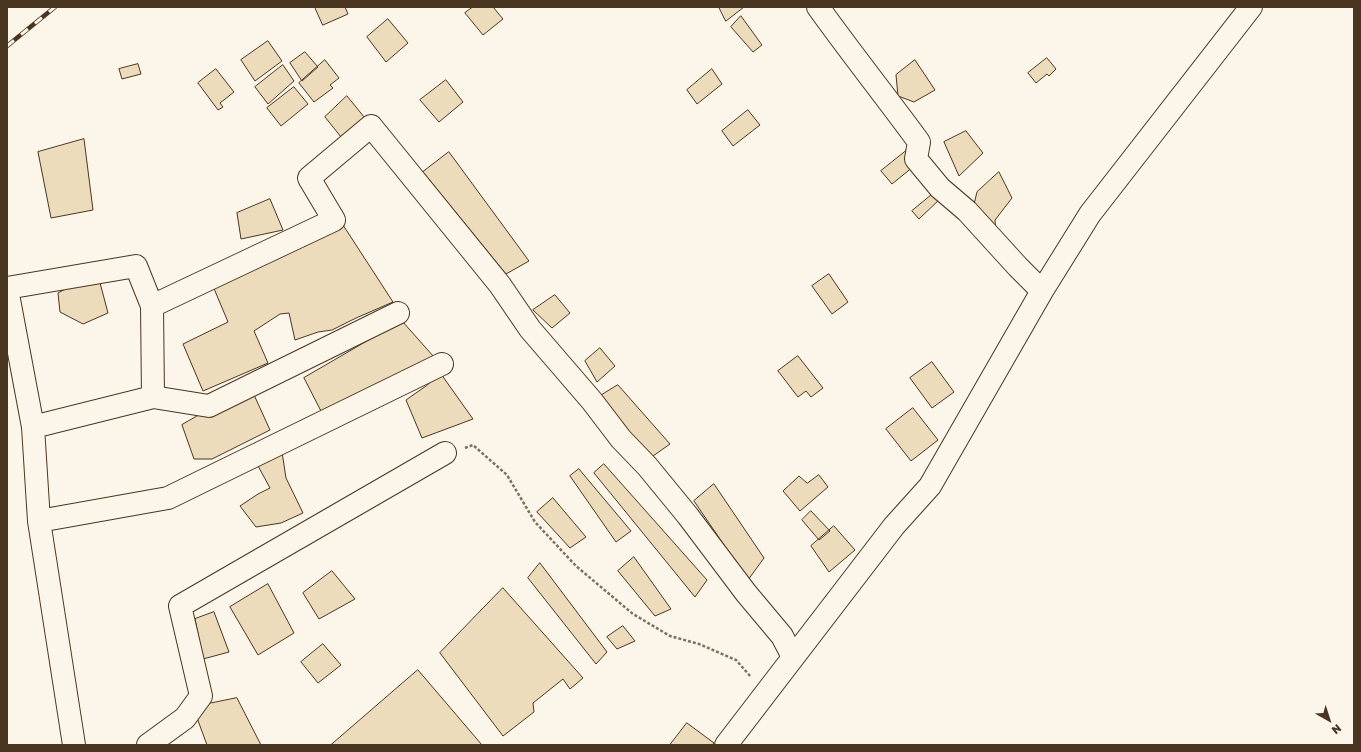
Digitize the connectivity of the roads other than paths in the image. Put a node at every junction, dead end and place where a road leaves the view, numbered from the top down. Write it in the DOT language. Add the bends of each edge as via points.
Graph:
graph roads {
  1 [pos="818,7"];
  2 [pos="1251,7"];
  3 [pos="7,288"];
  4 [pos="1042,291"];
  5 [pos="152,306"];
  6 [pos="398,313"];
  7 [pos="442,364"];
  8 [pos="153,397"];
  9 [pos="33,427"];
  10 [pos="444,453"];
  11 [pos="39,520"];
  12 [pos="793,657"];
  13 [pos="74,745"];
  14 [pos="148,745"];
  15 [pos="726,745"];
  1 -- 4 [label="street" via="919,142 916,159 940,188 967,211"];
  2 -- 4 [label="street" via="1090,214"];
  3 -- 5 [label="street" via="136,266"];
  3 -- 9 [label="street"];
  4 -- 12 [label="street" via="930,486 894,526"];
  5 -- 8 [label="street"];
  5 -- 12 [label="street" via="334,220 309,178 370,126 500,285 530,328 688,516 782,636"];
  6 -- 8 [label="street" via="209,406"];
  7 -- 11 [label="street" via="168,498"];
  8 -- 9 [label="street"];
  9 -- 11 [label="street"];
  10 -- 14 [label="street" via="180,606 201,696 185,718"];
  11 -- 13 [label="street"];
  12 -- 15 [label="street"];
}
